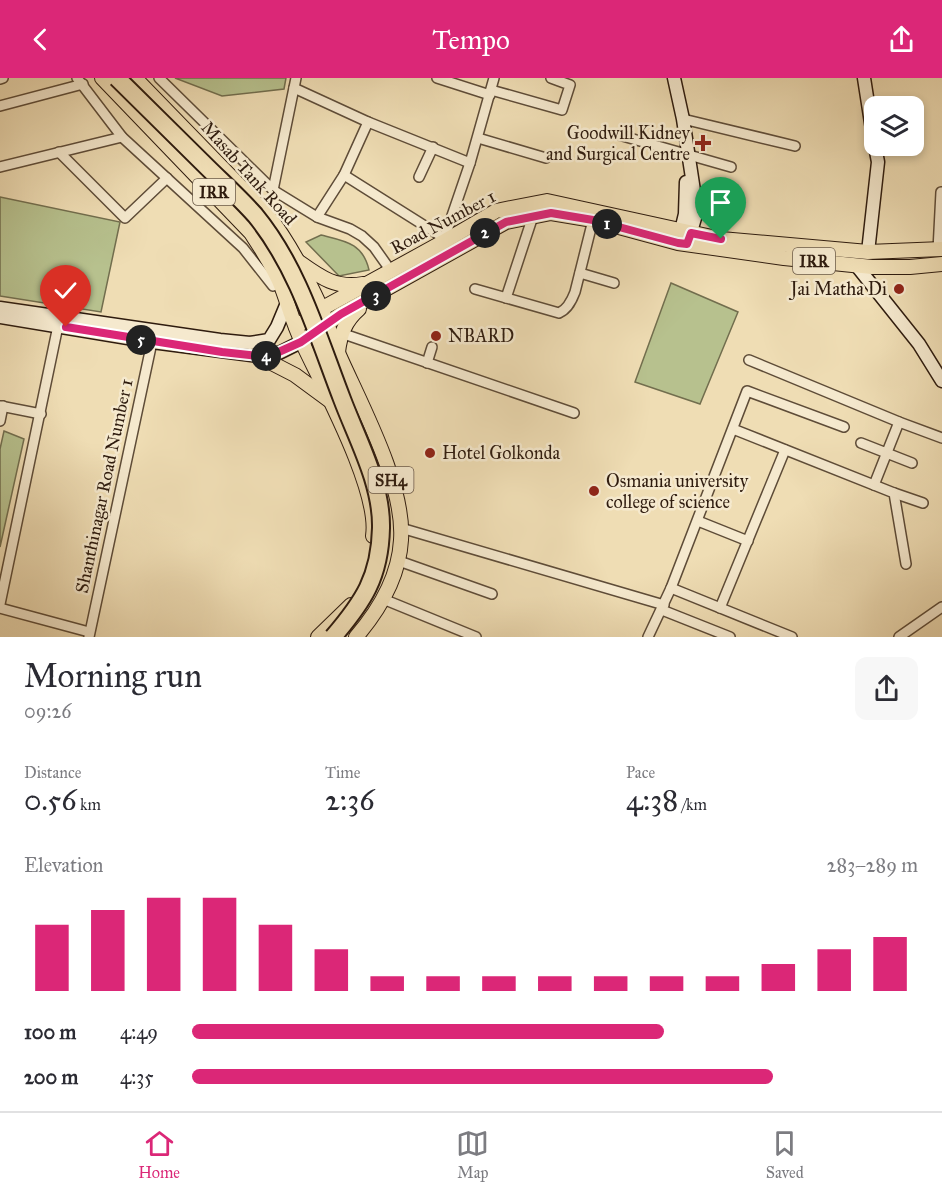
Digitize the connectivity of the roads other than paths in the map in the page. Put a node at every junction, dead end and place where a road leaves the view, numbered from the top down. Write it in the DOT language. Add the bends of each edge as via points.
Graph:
graph roads {
  1 [pos="102,78"];
  2 [pos="117,78"];
  3 [pos="128,78"];
  4 [pos="135,78"];
  5 [pos="159,78"];
  6 [pos="437,78"];
  7 [pos="494,78"];
  8 [pos="551,78"];
  9 [pos="674,78"];
  10 [pos="864,78"];
  11 [pos="80,81"];
  12 [pos="295,83"];
  13 [pos="490,92"];
  14 [pos="149,93"];
  15 [pos="867,96"];
  16 [pos="0,106"];
  17 [pos="134,110"];
  18 [pos="683,119"];
  19 [pos="368,122"];
  20 [pos="619,135"];
  21 [pos="122,137"];
  22 [pos="478,138"];
  23 [pos="795,146"];
  24 [pos="433,147"];
  25 [pos="59,152"];
  26 [pos="877,156"];
  27 [pos="546,158"];
  28 [pos="688,158"];
  29 [pos="470,163"];
  30 [pos="0,167"];
  31 [pos="731,167"];
  32 [pos="344,175"];
  33 [pos="420,177"];
  34 [pos="167,178"];
  35 [pos="273,190"];
  36 [pos="941,192"];
  37 [pos="533,216"];
  38 [pos="317,217"];
  39 [pos="593,220"];
  40 [pos="684,238"];
  41 [pos="443,240"];
  42 [pos="940,249"];
  43 [pos="868,252"];
  44 [pos="297,260"];
  45 [pos="942,264"];
  46 [pos="856,266"];
  47 [pos="391,271"];
  48 [pos="580,273"];
  49 [pos="370,282"];
  50 [pos="614,283"];
  51 [pos="273,286"];
  52 [pos="475,289"];
  53 [pos="378,295"];
  54 [pos="506,298"];
  55 [pos="287,303"];
  56 [pos="0,308"];
  57 [pos="321,309"];
  58 [pos="0,317"];
  59 [pos="59,321"];
  60 [pos="327,323"];
  61 [pos="296,327"];
  62 [pos="341,333"];
  63 [pos="152,342"];
  64 [pos="301,342"];
  65 [pos="432,347"];
  66 [pos="338,352"];
  67 [pos="258,356"];
  68 [pos="749,360"];
  69 [pos="427,363"];
  70 [pos="942,381"];
  71 [pos="330,401"];
  72 [pos="361,402"];
  73 [pos="2,406"];
  74 [pos="574,413"];
  75 [pos="41,414"];
  76 [pos="336,415"];
  77 [pos="0,421"];
  78 [pos="371,423"];
  79 [pos="899,423"];
  80 [pos="844,427"];
  81 [pos="733,429"];
  82 [pos="344,434"];
  83 [pos="942,438"];
  84 [pos="861,443"];
  85 [pos="785,450"];
  86 [pos="888,453"];
  87 [pos="912,463"];
  88 [pos="874,485"];
  89 [pos="894,493"];
  90 [pos="923,503"];
  91 [pos="698,521"];
  92 [pos="401,528"];
  93 [pos="748,541"];
  94 [pos="399,561"];
  95 [pos="906,564"];
  96 [pos="671,588"];
  97 [pos="492,594"];
  98 [pos="383,599"];
  99 [pos="0,606"];
  100 [pos="942,607"];
  101 [pos="663,608"];
  102 [pos="720,608"];
  103 [pos="89,635"];
  104 [pos="318,637"];
  105 [pos="333,637"];
  106 [pos="345,637"];
  107 [pos="356,637"];
  108 [pos="476,637"];
  109 [pos="648,637"];
  110 [pos="730,637"];
  111 [pos="792,637"];
  112 [pos="899,637"];
  1 -- 17 [label="main road, IRR"];
  2 -- 105 [label="highway, bridge" via="231,191 271,237 301,293 367,463 381,527 378,557 358,607"];
  3 -- 106 [label="highway" via="252,203 278,235 305,286 362,424 386,498 391,530 389,560 364,613"];
  4 -- 14 [label="main road, Masab Tank Road / IRR"];
  5 -- 35 [label="street"];
  6 -- 13 [label="street"];
  7 -- 13 [label="street"];
  8 -- 13 [label="street" via="570,85 562,110"];
  9 -- 18 [label="main road"];
  10 -- 15 [label="main road"];
  11 -- 16 [label="street"];
  11 -- 21 [label="street"];
  12 -- 19 [label="street"];
  12 -- 35 [label="street"];
  13 -- 22 [label="street"];
  14 -- 17 [label="main road"];
  14 -- 44 [label="main road, Masab Tank Road / IRR" via="267,214"];
  17 -- 55 [label="main road, IRR" via="251,233 272,267"];
  18 -- 23 [label="street"];
  18 -- 28 [label="main road"];
  19 -- 24 [label="street"];
  19 -- 32 [label="street"];
  20 -- 28 [label="street"];
  21 -- 25 [label="street"];
  21 -- 34 [label="street"];
  22 -- 27 [label="street"];
  22 -- 29 [label="street"];
  24 -- 29 [label="street"];
  24 -- 33 [label="street"];
  25 -- 30 [label="street"];
  25 -- 34 [label="street" via="125,218"];
  26 -- 43 [label="main road"];
  28 -- 31 [label="street"];
  28 -- 40 [label="main road"];
  29 -- 41 [label="street"];
  32 -- 38 [label="street"];
  32 -- 41 [label="street"];
  34 -- 51 [label="street" via="243,248"];
  35 -- 38 [label="street"];
  36 -- 42 [label="street"];
  37 -- 39 [label="main road, Road Number 1 / IRR" via="551,213"];
  37 -- 53 [label="main road, Road Number 1 / IRR" via="506,222"];
  37 -- 54 [label="street"];
  38 -- 47 [label="street" via="362,236"];
  39 -- 40 [label="main road, Road Number 1 / IRR"];
  39 -- 48 [label="street"];
  40 -- 41 [label="main road, Road Number 1 / IRR" via="547,201 496,211"];
  40 -- 43 [label="main road, Road Number 1 / IRR"];
  40 -- 46 [label="main road, Road Number 1 / IRR" via="784,258"];
  41 -- 47 [label="main road, Road Number 1 / IRR"];
  42 -- 43 [label="main road, Road Number 1 / IRR"];
  44 -- 49 [label="main road, IRR" via="334,284"];
  44 -- 57 [label="main road, Masab Tank Road / SH4"];
  45 -- 46 [label="main road, Road Number 1 / IRR"];
  46 -- 70 [label="main road" via="919,344"];
  47 -- 49 [label="main road, Road Number 1 / IRR"];
  48 -- 50 [label="street"];
  48 -- 54 [label="street" via="571,302 562,312"];
  49 -- 57 [label="main road, Road Number 1 / IRR"];
  52 -- 54 [label="street"];
  53 -- 60 [label="main road, Road Number 1 / IRR"];
  53 -- 62 [label="main road" via="356,311"];
  55 -- 59 [label="main road" via="269,340 250,343"];
  55 -- 61 [label="main road, IRR"];
  56 -- 59 [label="main road"];
  57 -- 60 [label="main road, Masab Tank Road / SH4"];
  57 -- 61 [label="main road, Road Number 1 / IRR"];
  58 -- 59 [label="main road"];
  59 -- 63 [label="main road"];
  59 -- 75 [label="street"];
  60 -- 64 [label="main road, Road Number 1 / IRR"];
  60 -- 66 [label="main road, Masab Tank Road / SH4"];
  61 -- 64 [label="main road, IRR"];
  62 -- 66 [label="main road"];
  62 -- 69 [label="street"];
  63 -- 67 [label="main road"];
  63 -- 103 [label="street, Shanthinagar Road Number 1"];
  64 -- 67 [label="main road" via="279,353"];
  64 -- 71 [label="main road, SH4"];
  65 -- 69 [label="street"];
  66 -- 72 [label="main road, Masab Tank Road / SH4"];
  67 -- 71 [label="main road" via="295,375"];
  68 -- 79 [label="street"];
  69 -- 74 [label="street" via="460,369"];
  71 -- 76 [label="main road, SH4"];
  72 -- 76 [label="main road"];
  72 -- 78 [label="main road, Masab Tank Road / SH4"];
  73 -- 75 [label="street"];
  73 -- 77 [label="street"];
  75 -- 99 [label="street"];
  76 -- 82 [label="main road, SH4"];
  78 -- 82 [label="main road"];
  78 -- 92 [label="main road, Masab Tank Road / SH4" via="395,491"];
  79 -- 83 [label="street"];
  79 -- 86 [label="street"];
  80 -- 81 [label="street" via="747,392"];
  81 -- 85 [label="street"];
  81 -- 91 [label="street"];
  82 -- 104 [label="main road, SH4" via="368,494 374,530 367,574 351,606"];
  84 -- 86 [label="street"];
  85 -- 88 [label="street"];
  85 -- 93 [label="street"];
  86 -- 87 [label="street"];
  86 -- 88 [label="street"];
  88 -- 89 [label="street"];
  89 -- 90 [label="street"];
  89 -- 95 [label="street"];
  91 -- 93 [label="street"];
  91 -- 96 [label="street"];
  92 -- 94 [label="main road, Masab Tank Road / SH4"];
  92 -- 101 [label="street"];
  93 -- 102 [label="street"];
  94 -- 97 [label="street"];
  94 -- 98 [label="main road, Masab Tank Road / SH4"];
  96 -- 101 [label="street"];
  96 -- 102 [label="street"];
  98 -- 107 [label="main road, Masab Tank Road / SH4"];
  98 -- 108 [label="street"];
  99 -- 103 [label="street"];
  100 -- 112 [label="street"];
  101 -- 109 [label="street"];
  101 -- 110 [label="street"];
  102 -- 111 [label="street"];
}
